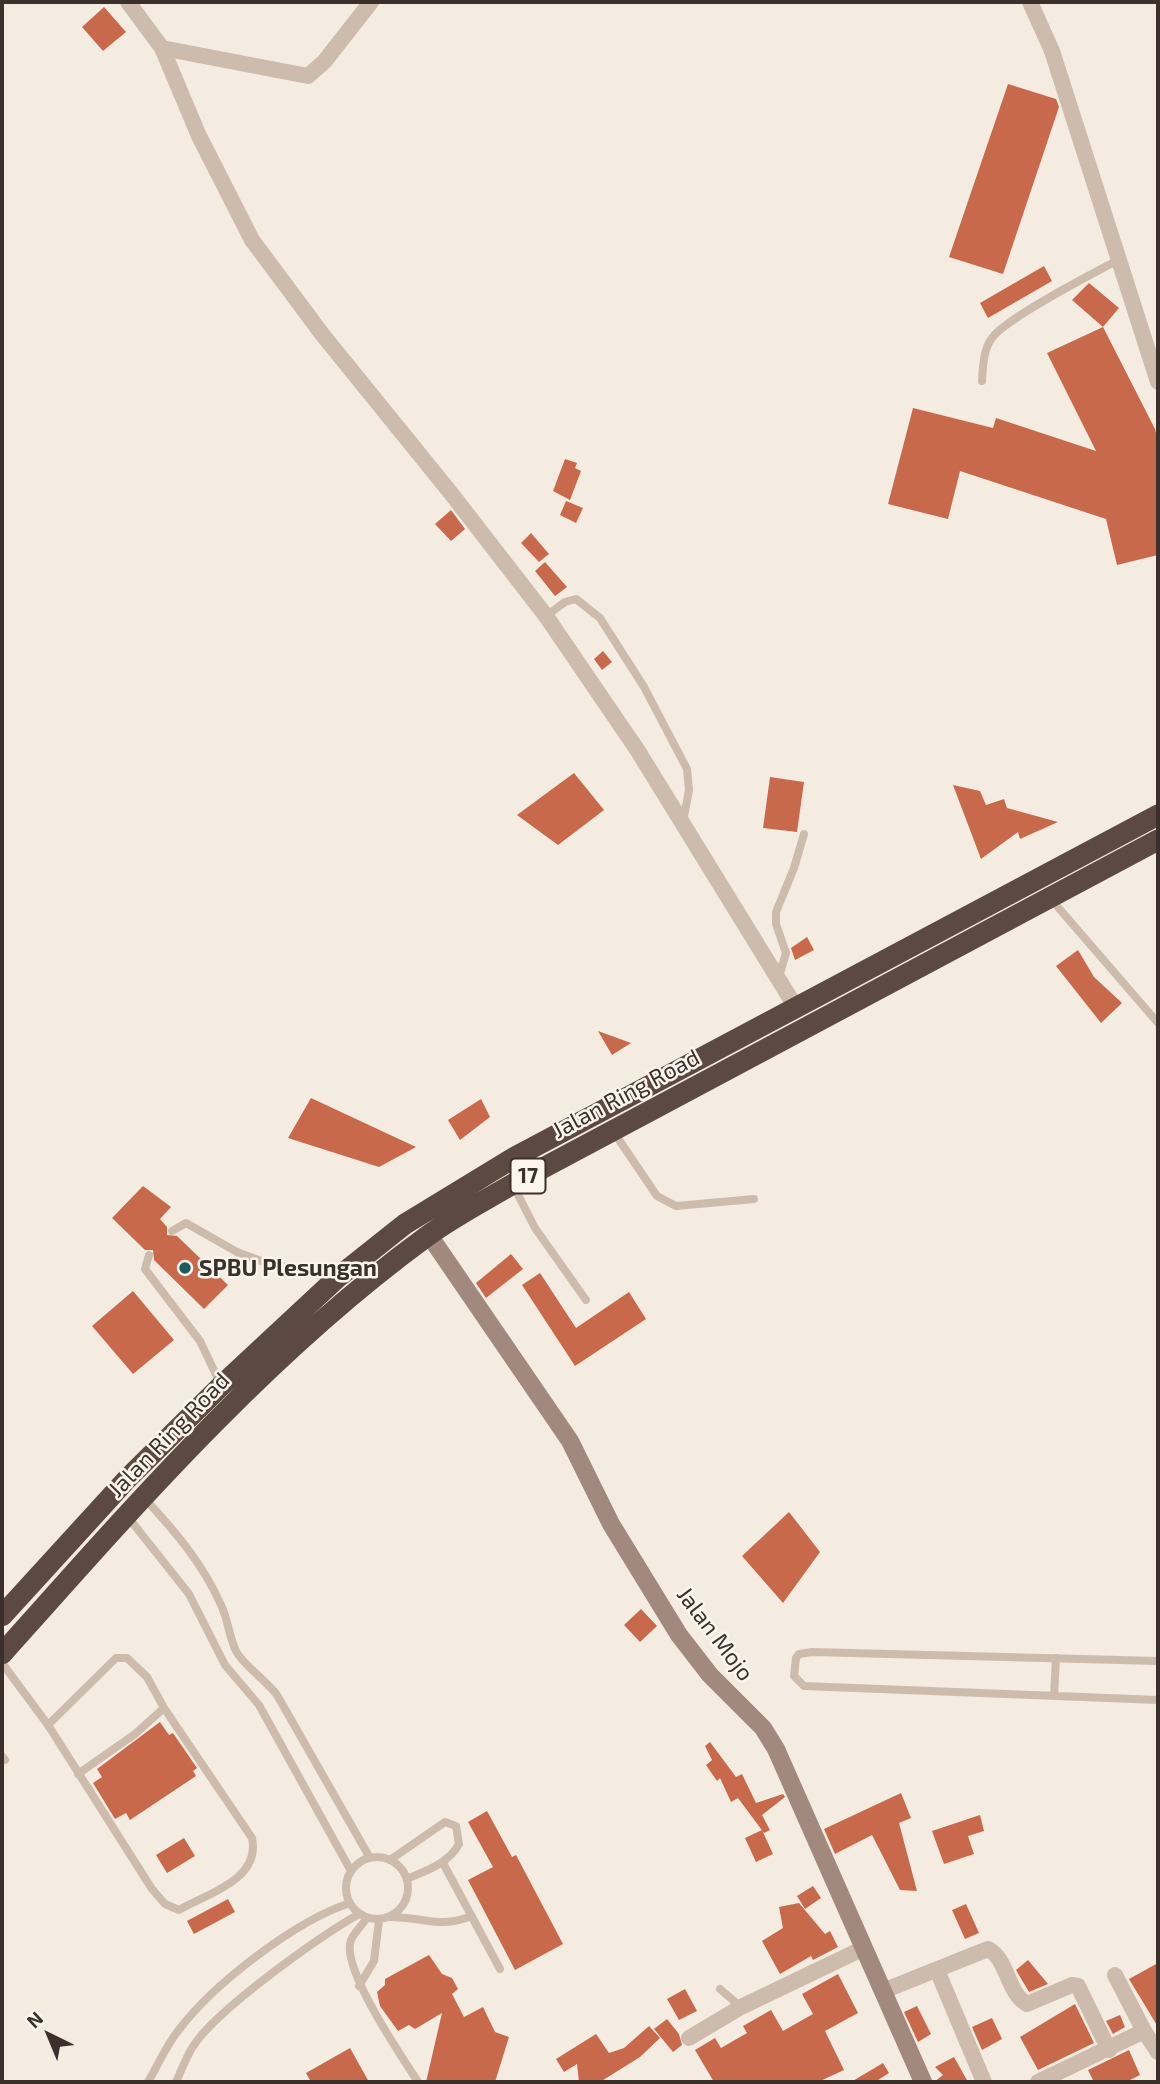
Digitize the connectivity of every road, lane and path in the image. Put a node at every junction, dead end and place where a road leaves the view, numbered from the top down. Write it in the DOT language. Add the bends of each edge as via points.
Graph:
graph roads {
  1 [pos="128,2"];
  2 [pos="371,2"];
  3 [pos="1030,2"];
  4 [pos="162,48"];
  5 [pos="1118,260"];
  6 [pos="982,381"];
  7 [pos="1158,382"];
  8 [pos="546,616"];
  9 [pos="1158,815"];
  10 [pos="683,826"];
  11 [pos="804,834"];
  12 [pos="1158,840"];
  13 [pos="1049,896"];
  14 [pos="778,981"];
  15 [pos="795,1006"];
  16 [pos="1158,1023"];
  17 [pos="613,1131"];
  18 [pos="513,1184"];
  19 [pos="754,1199"];
  20 [pos="172,1231"];
  21 [pos="429,1235"];
  22 [pos="149,1255"];
  23 [pos="337,1278"];
  24 [pos="586,1300"];
  25 [pos="221,1386"];
  26 [pos="143,1497"];
  27 [pos="127,1515"];
  28 [pos="88,1520"];
  29 [pos="107,1536"];
  30 [pos="2,1616"];
  31 [pos="2,1654"];
  32 [pos="1056,1658"];
  33 [pos="1158,1661"];
  34 [pos="2,1662"];
  35 [pos="1054,1696"];
  36 [pos="1158,1700"];
  37 [pos="164,1708"];
  38 [pos="48,1725"];
  39 [pos="78,1774"];
  40 [pos="370,1858"];
  41 [pos="390,1860"];
  42 [pos="443,1863"];
  43 [pos="351,1871"];
  44 [pos="407,1879"];
  45 [pos="350,1903"];
  46 [pos="363,1916"];
  47 [pos="472,1916"];
  48 [pos="390,1917"];
  49 [pos="379,1920"];
  50 [pos="864,1948"];
  51 [pos="500,1969"];
  52 [pos="937,1970"];
  53 [pos="1115,1975"];
  54 [pos="359,1986"];
  55 [pos="720,1989"];
  56 [pos="883,1991"];
  57 [pos="741,2007"];
  58 [pos="1144,2031"];
  59 [pos="689,2038"];
  60 [pos="1109,2050"];
  61 [pos="1158,2052"];
  62 [pos="148,2082"];
  63 [pos="176,2082"];
  64 [pos="418,2082"];
  65 [pos="923,2082"];
  66 [pos="984,2082"];
  67 [pos="1038,2082"];
  1 -- 4 [label="street"];
  2 -- 4 [label="street" via="308,76"];
  3 -- 5 [label="street" via="1056,63"];
  4 -- 8 [label="street" via="199,136 253,240"];
  5 -- 6 [label="lane" via="1009,323 992,338 984,356"];
  5 -- 7 [label="street"];
  8 -- 10 [label="street"];
  8 -- 10 [label="lane" via="576,599 600,618 644,687 687,769"];
  9 -- 15 [label="highway, Jalan Ring Road / 17"];
  10 -- 14 [label="street"];
  11 -- 14 [label="lane" via="776,912 786,953"];
  12 -- 13 [label="highway, Jalan Ring Road / 17"];
  13 -- 16 [label="lane"];
  13 -- 17 [label="highway, Jalan Ring Road / 17"];
  14 -- 15 [label="street"];
  15 -- 23 [label="highway, Jalan Ring Road / 17" via="444,1197"];
  17 -- 18 [label="highway, Jalan Ring Road / 17"];
  17 -- 19 [label="lane" via="667,1204"];
  18 -- 21 [label="highway, Jalan Ring Road / 17"];
  18 -- 24 [label="lane" via="535,1228"];
  20 -- 23 [label="lane" via="186,1223 264,1262"];
  21 -- 26 [label="highway, Jalan Ring Road / 17" via="308,1334"];
  21 -- 50 [label="street, Jalan Mojo" via="570,1441 611,1524 679,1635 710,1675 763,1728 776,1749"];
  22 -- 25 [label="lane" via="145,1269 201,1341"];
  23 -- 25 [label="highway, Jalan Ring Road / 17"];
  25 -- 28 [label="highway, Jalan Ring Road / 17"];
  26 -- 27 [label="highway, Jalan Ring Road / 17"];
  26 -- 40 [label="lane" via="208,1579 237,1653 277,1695"];
  27 -- 29 [label="highway, Jalan Ring Road / 17"];
  27 -- 43 [label="lane" via="189,1594 225,1665 259,1705"];
  28 -- 29 [label="highway"];
  28 -- 30 [label="highway, Jalan Ring Road / 17"];
  29 -- 31 [label="highway, Jalan Ring Road / 17"];
  32 -- 33 [label="lane"];
  32 -- 35 [label="lane"];
  32 -- 35 [label="lane" via="812,1652 799,1654 794,1676 804,1686"];
  34 -- 38 [label="lane"];
  35 -- 36 [label="lane"];
  37 -- 38 [label="lane" via="147,1677 127,1658 116,1658"];
  37 -- 39 [label="lane"];
  37 -- 39 [label="lane" via="252,1838 255,1851 245,1873 179,1910 171,1908 152,1889"];
  38 -- 39 [label="lane"];
  40 -- 41 [label="lane"];
  40 -- 43 [label="lane"];
  41 -- 42 [label="lane" via="445,1822 456,1826 460,1844"];
  41 -- 44 [label="lane"];
  42 -- 44 [label="lane"];
  42 -- 47 [label="lane"];
  43 -- 45 [label="lane" via="346,1892"];
  44 -- 48 [label="lane" via="406,1901"];
  45 -- 46 [label="lane"];
  45 -- 62 [label="lane" via="321,1912 298,1927 214,1992 176,2033"];
  46 -- 49 [label="lane"];
  46 -- 54 [label="lane" via="350,1941"];
  46 -- 63 [label="lane" via="328,1932 212,2023 192,2047"];
  47 -- 48 [label="lane" via="441,1924"];
  47 -- 51 [label="lane"];
  48 -- 49 [label="lane"];
  49 -- 54 [label="lane" via="374,1961"];
  50 -- 56 [label="street, Jalan Mojo"];
  50 -- 57 [label="street"];
  52 -- 56 [label="street"];
  52 -- 60 [label="street" via="988,1949 1027,2004 1078,1986"];
  52 -- 66 [label="street"];
  53 -- 58 [label="street"];
  54 -- 64 [label="lane"];
  55 -- 57 [label="lane"];
  56 -- 65 [label="street, Jalan Mojo"];
  57 -- 59 [label="street"];
  58 -- 60 [label="street"];
  58 -- 61 [label="street"];
  60 -- 67 [label="street"];
}
